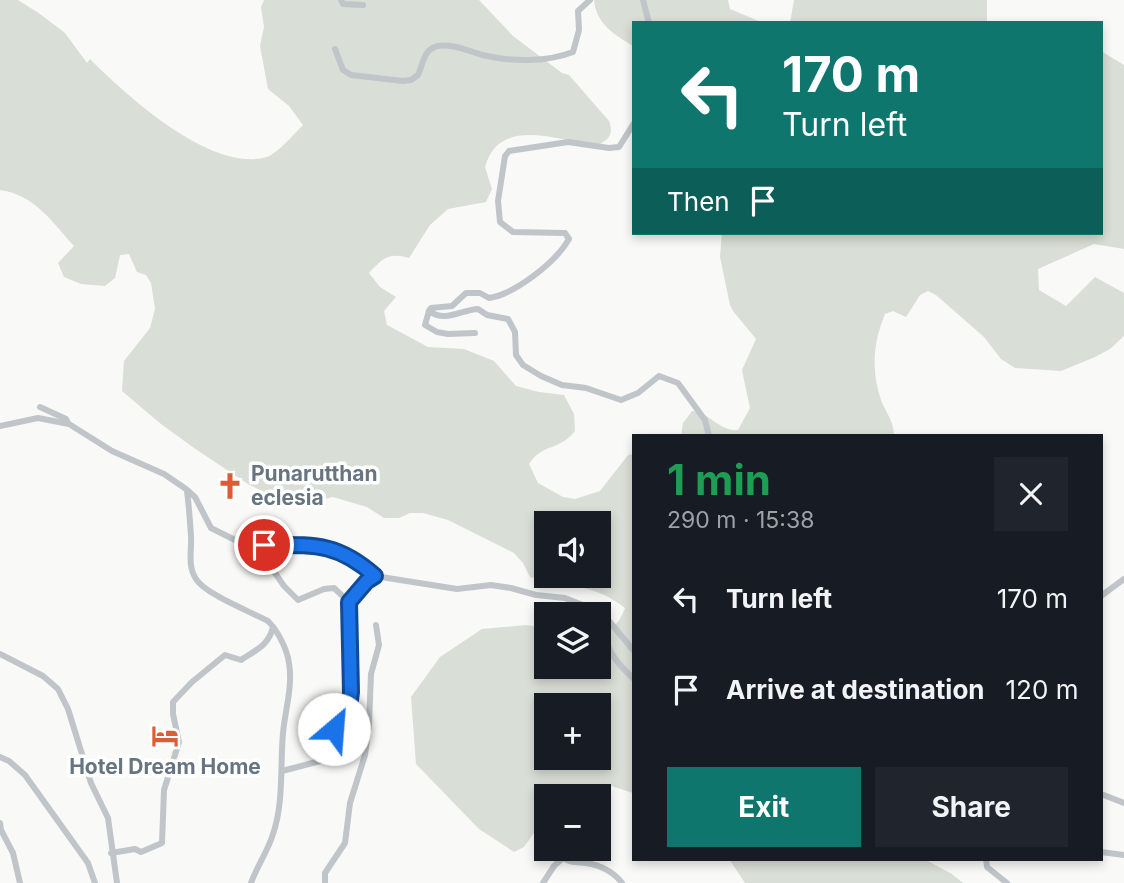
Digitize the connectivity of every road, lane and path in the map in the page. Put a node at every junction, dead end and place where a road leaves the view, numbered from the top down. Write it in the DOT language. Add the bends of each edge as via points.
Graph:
graph roads {
  1 [pos="341,0"];
  2 [pos="590,0"];
  3 [pos="643,0"];
  4 [pos="363,5"];
  5 [pos="648,21"];
  6 [pos="335,49"];
  7 [pos="632,126"];
  8 [pos="429,311"];
  9 [pos="475,333"];
  10 [pos="40,407"];
  11 [pos="69,424"];
  12 [pos="0,426"];
  13 [pos="708,434"];
  14 [pos="186,489"];
  15 [pos="241,542"];
  16 [pos="375,576"];
  17 [pos="1124,579"];
  18 [pos="1103,595"];
  19 [pos="349,602"];
  20 [pos="575,602"];
  21 [pos="611,623"];
  22 [pos="376,625"];
  23 [pos="273,627"];
  24 [pos="632,649"];
  25 [pos="0,654"];
  26 [pos="611,655"];
  27 [pos="632,677"];
  28 [pos="0,757"];
  29 [pos="282,771"];
  30 [pos="1103,795"];
  31 [pos="1124,803"];
  32 [pos="0,823"];
  33 [pos="1103,852"];
  34 [pos="111,853"];
  35 [pos="1124,855"];
  36 [pos="986,861"];
  37 [pos="20,883"];
  38 [pos="95,883"];
  39 [pos="117,883"];
  40 [pos="251,883"];
  41 [pos="325,883"];
  42 [pos="542,883"];
  43 [pos="622,883"];
  44 [pos="1006,883"];
  1 -- 4 [label="street"];
  2 -- 6 [label="street" via="578,11 573,52 563,56 514,61 437,46 427,52 418,75 403,81 351,75 343,70"];
  3 -- 5 [label="street"];
  7 -- 8 [label="street" via="619,147 568,142 509,151 498,201 500,222 513,232 565,233 569,239 560,252 510,292 489,298 466,293 452,306"];
  8 -- 9 [label="street" via="425,325 437,332"];
  8 -- 13 [label="street" via="450,317 478,309 508,319 515,332 516,355 523,365 562,385 621,400 659,376 678,383 705,420"];
  10 -- 11 [label="street"];
  11 -- 12 [label="street" via="38,418"];
  11 -- 14 [label="street"];
  14 -- 15 [label="street" via="211,528"];
  14 -- 23 [label="street" via="195,578"];
  15 -- 16 [label="street" via="325,546"];
  15 -- 19 [label="street" via="242,550 273,570 298,600 334,588"];
  16 -- 19 [label="street"];
  16 -- 20 [label="street" via="457,589 510,588"];
  17 -- 18 [label="street"];
  19 -- 29 [label="street" via="352,664 348,716 341,726 324,734 320,761"];
  21 -- 24 [label="street"];
  22 -- 41 [label="street" via="379,645 371,674 365,755 345,843 325,873"];
  23 -- 29 [label="street" via="289,664"];
  23 -- 34 [label="street" via="266,645 241,660 225,655 177,697 172,708 179,742 164,790 162,843 141,852"];
  25 -- 34 [label="street" via="58,689 108,818"];
  26 -- 27 [label="street"];
  28 -- 38 [label="street" via="25,775 88,863"];
  29 -- 40 [label="street" via="273,835"];
  30 -- 31 [label="street"];
  32 -- 37 [label="street"];
  33 -- 35 [label="street"];
  34 -- 39 [label="street"];
  36 -- 44 [label="street"];
  42 -- 43 [label="street" via="563,858 611,871"];
}
